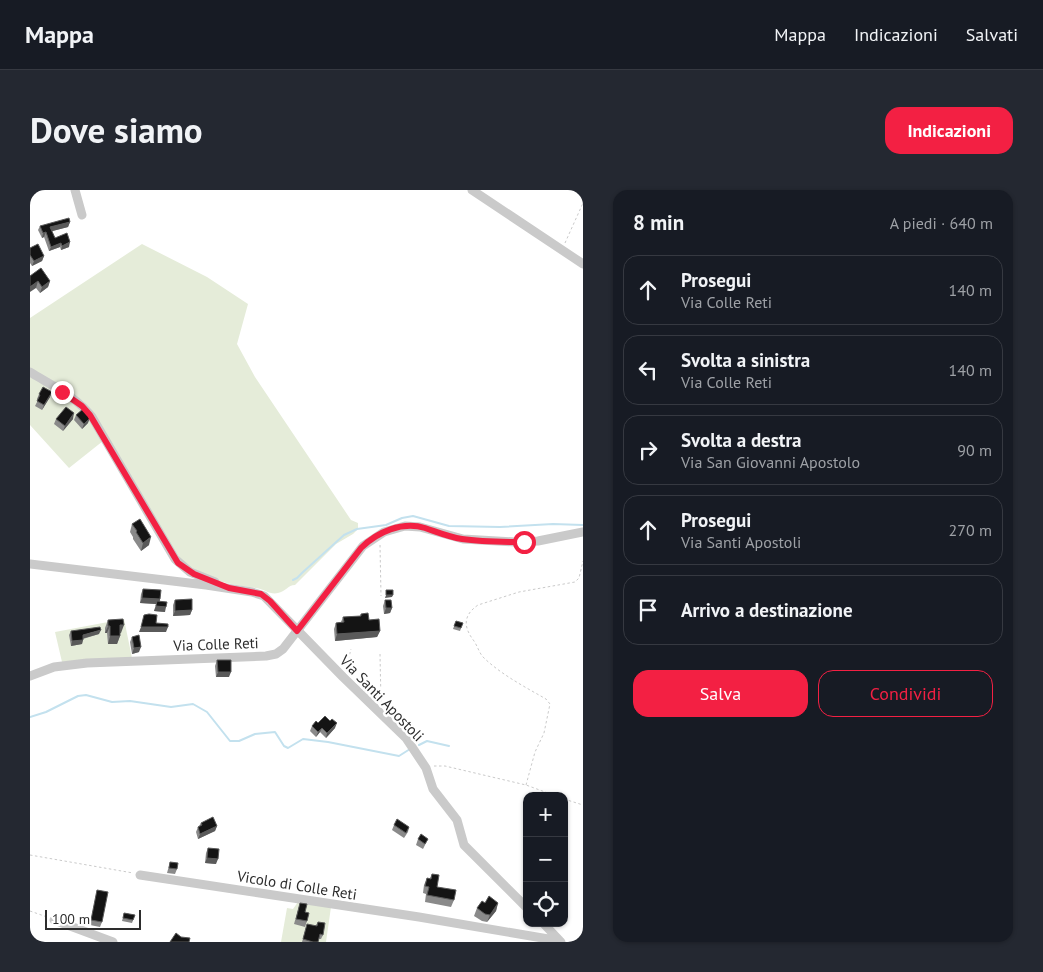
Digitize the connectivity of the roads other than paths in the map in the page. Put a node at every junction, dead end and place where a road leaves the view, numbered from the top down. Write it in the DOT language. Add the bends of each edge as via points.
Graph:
graph roads {
  1 [pos="75,190"];
  2 [pos="472,190"];
  3 [pos="82,215"];
  4 [pos="583,264"];
  5 [pos="30,372"];
  6 [pos="583,532"];
  7 [pos="30,564"];
  8 [pos="229,588"];
  9 [pos="297,631"];
  10 [pos="30,676"];
  11 [pos="140,875"];
  12 [pos="523,904"];
  13 [pos="54,920"];
  14 [pos="547,927"];
  15 [pos="113,942"];
  16 [pos="561,942"];
  1 -- 3 [label="street"];
  2 -- 4 [label="street"];
  5 -- 8 [label="street" via="78,403 90,415 176,561 194,574"];
  6 -- 9 [label="street, Via Colle Reti" via="514,542 463,539 408,526 393,528 360,549"];
  7 -- 8 [label="street"];
  8 -- 9 [label="street, Via Santi Apostoli" via="264,596"];
  9 -- 10 [label="street, Via Colle Reti" via="282,650 272,655 87,663 54,667"];
  9 -- 12 [label="street, Via Santi Apostoli" via="406,738 426,768 433,789 457,820 464,845"];
  11 -- 16 [label="street, Vicolo di Colle Reti"];
  13 -- 15 [label="street"];
  14 -- 16 [label="street"];
}
